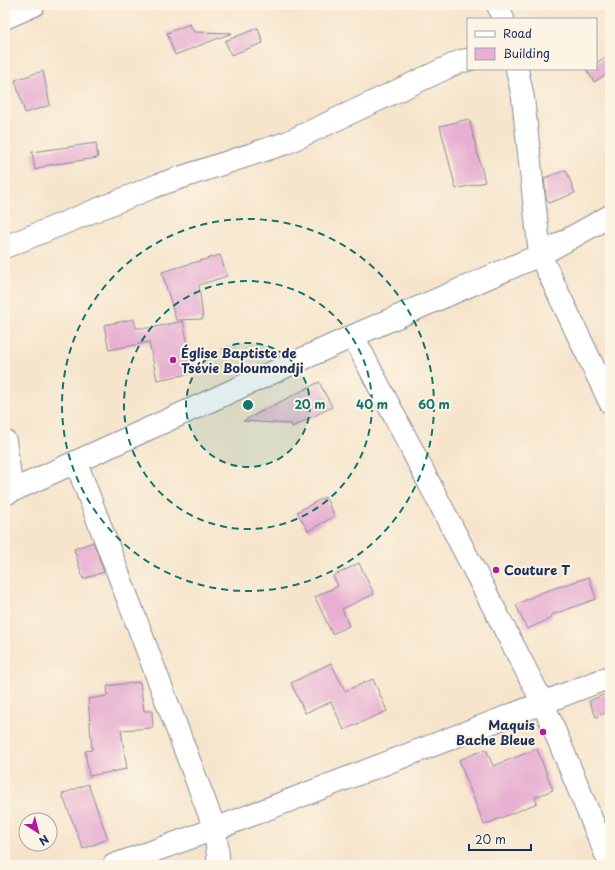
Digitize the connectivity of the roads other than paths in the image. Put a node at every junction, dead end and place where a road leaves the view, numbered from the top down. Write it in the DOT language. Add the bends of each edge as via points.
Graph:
graph roads {
  1 [pos="34,5"];
  2 [pos="498,5"];
  3 [pos="5,18"];
  4 [pos="503,18"];
  5 [pos="467,60"];
  6 [pos="517,70"];
  7 [pos="610,216"];
  8 [pos="5,247"];
  9 [pos="540,255"];
  10 [pos="353,336"];
  11 [pos="610,402"];
  12 [pos="5,441"];
  13 [pos="76,462"];
  14 [pos="9,493"];
  15 [pos="610,677"];
  16 [pos="543,703"];
  17 [pos="215,829"];
  18 [pos="610,864"];
  19 [pos="114,865"];
  20 [pos="220,865"];
  1 -- 3 [label="street"];
  2 -- 4 [label="street"];
  5 -- 8 [label="street" via="286,143 158,184"];
  6 -- 9 [label="street" via="523,98"];
  7 -- 9 [label="street"];
  9 -- 10 [label="street"];
  9 -- 11 [label="street"];
  10 -- 13 [label="street"];
  10 -- 16 [label="street"];
  12 -- 14 [label="street"];
  13 -- 14 [label="street"];
  13 -- 17 [label="street"];
  15 -- 16 [label="street"];
  16 -- 17 [label="street"];
  16 -- 18 [label="street"];
  17 -- 19 [label="street"];
  17 -- 20 [label="street"];
}
